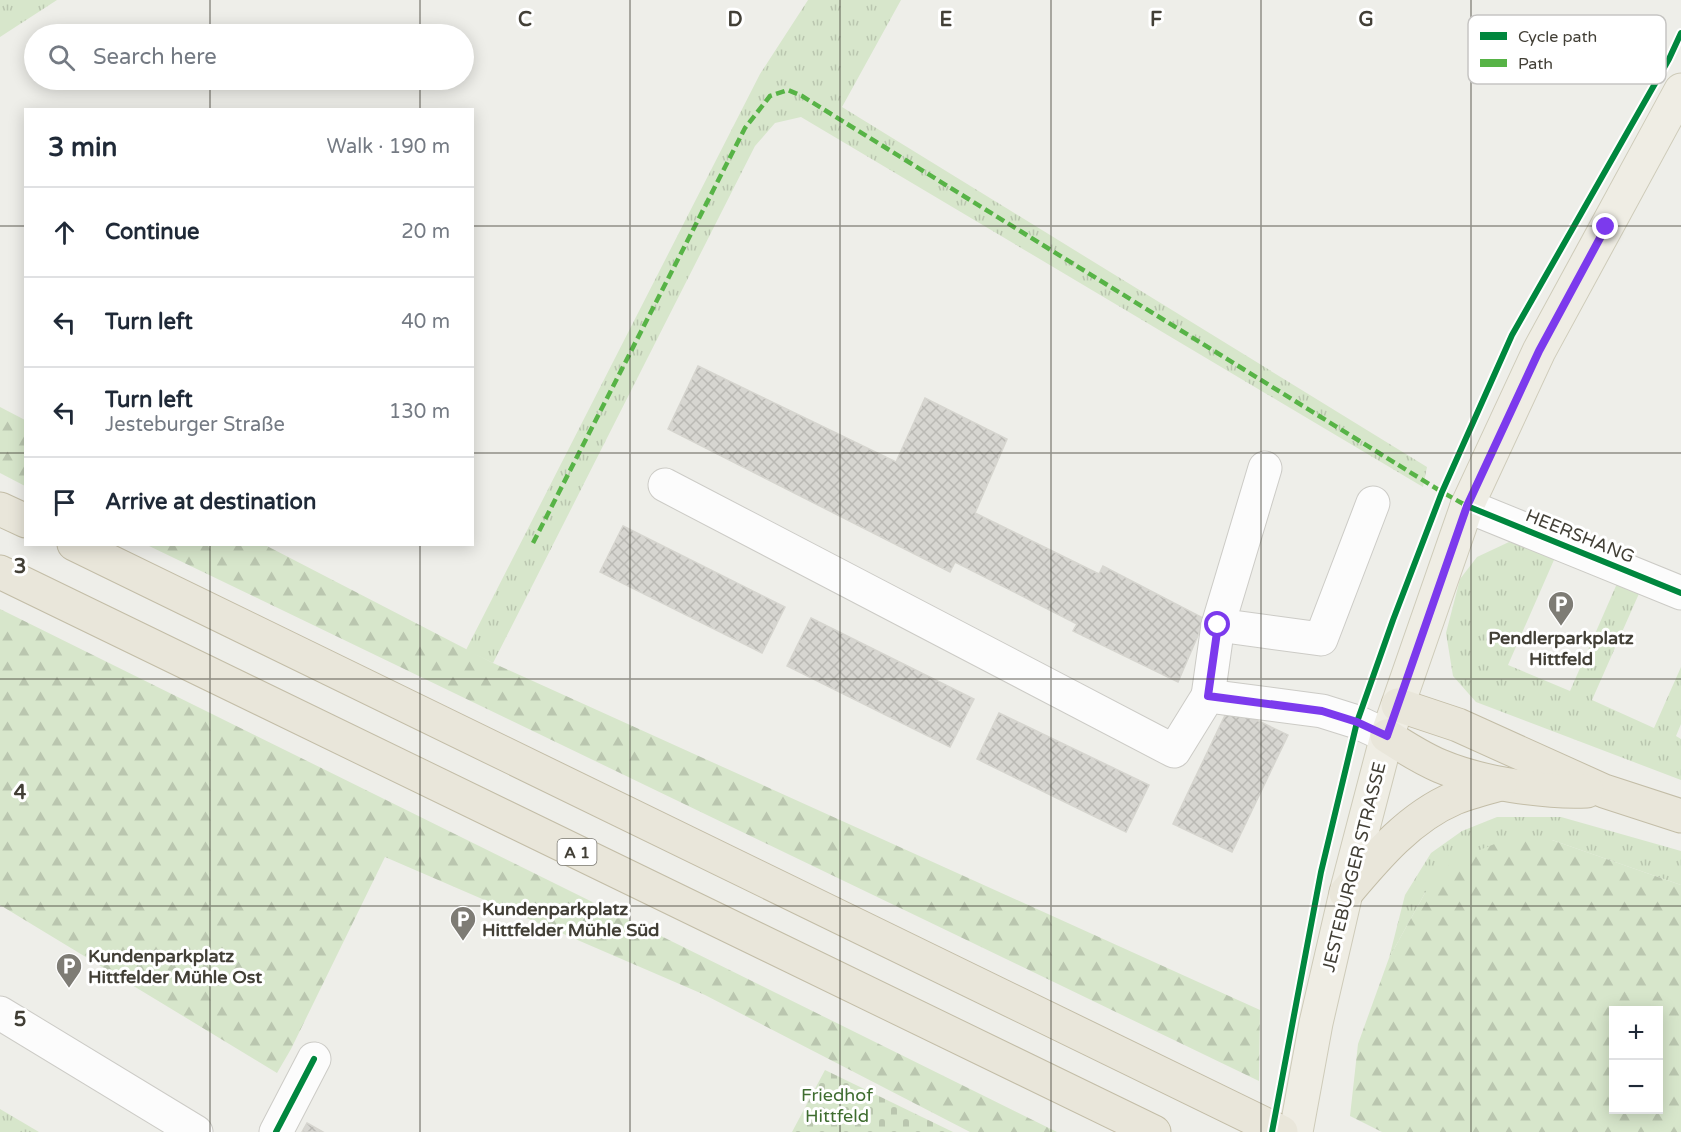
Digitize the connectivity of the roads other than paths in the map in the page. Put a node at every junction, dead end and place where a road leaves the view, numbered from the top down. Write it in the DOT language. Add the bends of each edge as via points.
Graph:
graph roads {
  1 [pos="1681,90"];
  2 [pos="1265,468"];
  3 [pos="665,485"];
  4 [pos="1373,503"];
  5 [pos="1467,506"];
  6 [pos="0,508"];
  7 [pos="24,520"];
  8 [pos="78,546"];
  9 [pos="0,572"];
  10 [pos="1681,593"];
  11 [pos="1218,625"];
  12 [pos="1208,696"];
  13 [pos="1393,721"];
  14 [pos="1502,783"];
  15 [pos="1604,791"];
  16 [pos="1681,816"];
  17 [pos="1346,893"];
  18 [pos="0,1013"];
  19 [pos="314,1059"];
  20 [pos="196,1132"];
  21 [pos="276,1132"];
  22 [pos="1154,1132"];
  23 [pos="1281,1132"];
  24 [pos="1296,1132"];
  1 -- 5 [label="main road, JESTEBURGER STRASSE" via="1539,351"];
  2 -- 11 [label="street"];
  3 -- 12 [label="street" via="1174,751"];
  4 -- 11 [label="street" via="1321,639"];
  5 -- 10 [label="street, HEERSHANG"];
  5 -- 13 [label="main road, JESTEBURGER STRASSE"];
  6 -- 7 [label="highway"];
  8 -- 23 [label="highway"];
  9 -- 22 [label="highway, A 1"];
  11 -- 12 [label="street"];
  12 -- 13 [label="street" via="1322,711 1357,722"];
  13 -- 14 [label="highway" via="1417,755 1461,774"];
  13 -- 15 [label="highway" via="1458,725"];
  13 -- 17 [label="main road, JESTEBURGER STRASSE"];
  14 -- 15 [label="highway" via="1570,792"];
  14 -- 17 [label="highway" via="1454,798 1434,809 1382,850"];
  15 -- 16 [label="highway"];
  17 -- 24 [label="main road, JESTEBURGER STRASSE" via="1305,1023"];
  18 -- 20 [label="street"];
  19 -- 21 [label="street"];
}
